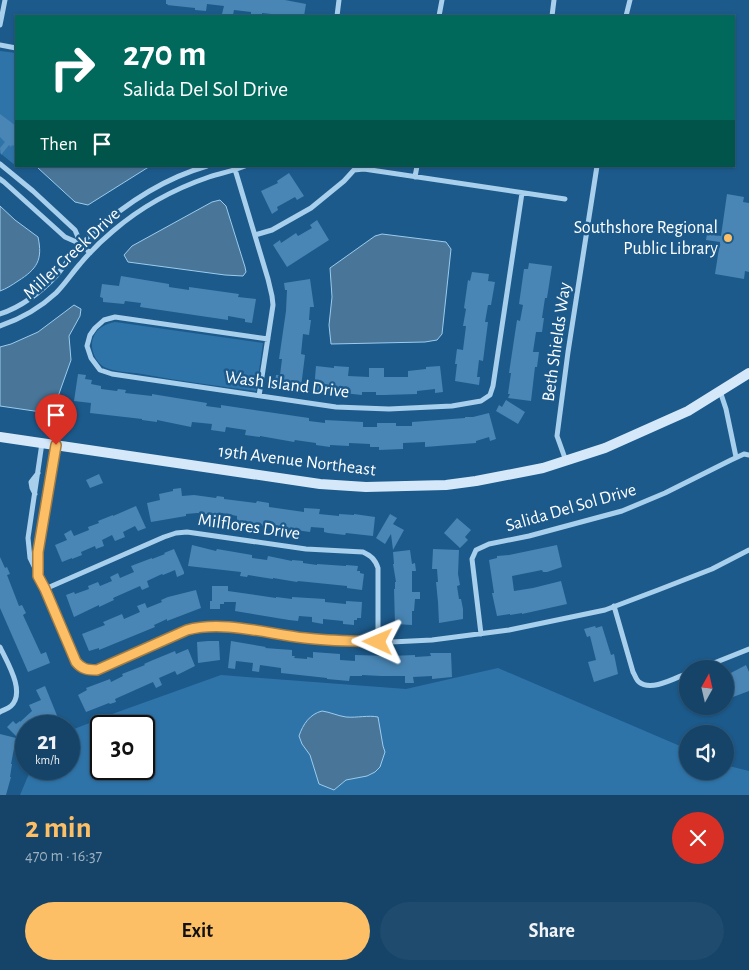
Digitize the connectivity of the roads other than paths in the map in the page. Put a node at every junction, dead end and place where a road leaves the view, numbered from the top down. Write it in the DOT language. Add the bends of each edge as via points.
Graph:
graph roads {
  1 [pos="6,0"];
  2 [pos="339,0"];
  3 [pos="442,0"];
  4 [pos="554,0"];
  5 [pos="630,0"];
  6 [pos="337,15"];
  7 [pos="439,15"];
  8 [pos="552,15"];
  9 [pos="626,15"];
  10 [pos="0,25"];
  11 [pos="0,45"];
  12 [pos="15,48"];
  13 [pos="0,164"];
  14 [pos="204,167"];
  15 [pos="417,167"];
  16 [pos="597,167"];
  17 [pos="235,168"];
  18 [pos="415,177"];
  19 [pos="0,179"];
  20 [pos="522,193"];
  21 [pos="565,199"];
  22 [pos="255,234"];
  23 [pos="81,244"];
  24 [pos="90,252"];
  25 [pos="0,314"];
  26 [pos="0,326"];
  27 [pos="268,339"];
  28 [pos="749,373"];
  29 [pos="720,391"];
  30 [pos="260,396"];
  31 [pos="0,437"];
  32 [pos="42,443"];
  33 [pos="56,445"];
  34 [pos="749,455"];
  35 [pos="736,458"];
  36 [pos="566,461"];
  37 [pos="35,494"];
  38 [pos="47,496"];
  39 [pos="33,509"];
  40 [pos="45,511"];
  41 [pos="749,550"];
  42 [pos="38,576"];
  43 [pos="45,589"];
  44 [pos="614,606"];
  45 [pos="481,634"];
  46 [pos="378,642"];
  47 [pos="0,647"];
  48 [pos="749,649"];
  49 [pos="722,660"];
  50 [pos="679,677"];
  51 [pos="0,712"];
  1 -- 10 [label="street"];
  2 -- 6 [label="street"];
  3 -- 7 [label="street"];
  4 -- 8 [label="street"];
  5 -- 9 [label="street"];
  11 -- 12 [label="street"];
  13 -- 23 [label="street, Miller Creek Drive" via="75,230"];
  14 -- 23 [label="street, Miller Creek Drive" via="139,196"];
  15 -- 18 [label="street"];
  16 -- 36 [label="street, Beth Shields Way" via="557,436"];
  17 -- 22 [label="street"];
  17 -- 24 [label="street, Miller Creek Drive" via="148,205"];
  18 -- 20 [label="street"];
  18 -- 22 [label="street" via="354,170 311,208 272,230"];
  19 -- 23 [label="street, Miller Creek Drive" via="65,237"];
  20 -- 21 [label="street"];
  20 -- 30 [label="street, Wash Island Drive" via="494,386 490,395 481,401 452,406 389,409 336,407"];
  22 -- 27 [label="street" via="272,296"];
  23 -- 24 [label="street"];
  23 -- 25 [label="street, Miller Creek Drive" via="44,287 23,303"];
  24 -- 26 [label="street, Miller Creek Drive" via="48,300"];
  27 -- 30 [label="street"];
  27 -- 30 [label="street, Wash Island Drive" via="115,317 104,320 95,328 87,346 100,370 112,374"];
  28 -- 29 [label="street, 19th Avenue Northeast"];
  29 -- 35 [label="street"];
  29 -- 36 [label="street, 19th Avenue Northeast" via="688,411 605,448"];
  31 -- 32 [label="street, 19th Avenue Northeast"];
  32 -- 33 [label="street, 19th Avenue Northeast"];
  32 -- 37 [label="street" via="38,473 31,482"];
  33 -- 36 [label="street, 19th Avenue Northeast" via="366,488 446,485 518,474"];
  33 -- 38 [label="street"];
  34 -- 35 [label="street, Salida Del Sol Drive"];
  35 -- 45 [label="street, Salida Del Sol Drive" via="622,511 476,550 472,559"];
  37 -- 38 [label="street"];
  37 -- 39 [label="street"];
  38 -- 40 [label="street"];
  39 -- 40 [label="street"];
  39 -- 42 [label="street" via="28,538 30,558"];
  40 -- 42 [label="street" via="38,552"];
  41 -- 44 [label="street" via="712,569"];
  42 -- 43 [label="street"];
  43 -- 46 [label="street" via="76,662 85,670 97,670 199,627"];
  43 -- 46 [label="street, Milflores Drive" via="176,533 306,549 363,552 376,560 378,568"];
  44 -- 45 [label="street"];
  44 -- 50 [label="street" via="638,682 653,687"];
  45 -- 46 [label="street"];
  47 -- 51 [label="street" via="17,685 17,695 11,706"];
  48 -- 49 [label="street"];
}
